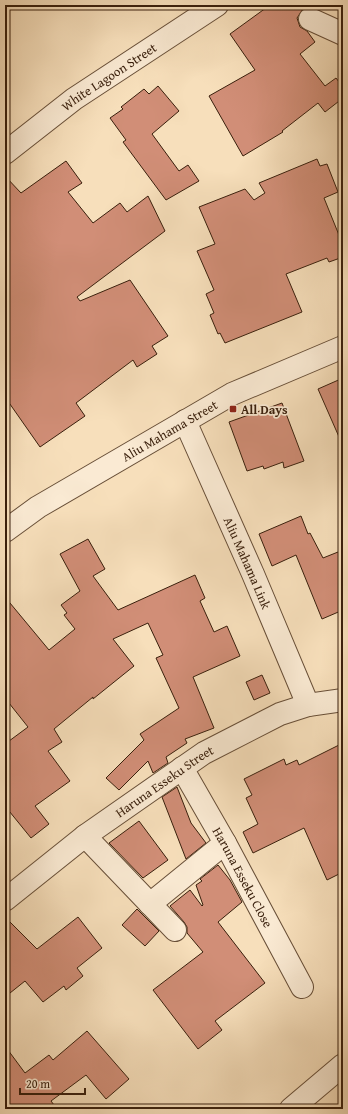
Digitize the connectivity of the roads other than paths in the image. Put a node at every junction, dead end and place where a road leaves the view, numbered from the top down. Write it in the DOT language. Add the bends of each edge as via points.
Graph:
graph roads {
  1 [pos="217,5"];
  2 [pos="310,19"];
  3 [pos="343,34"];
  4 [pos="5,153"];
  5 [pos="343,347"];
  6 [pos="185,420"];
  7 [pos="5,531"];
  8 [pos="343,700"];
  9 [pos="308,705"];
  10 [pos="182,768"];
  11 [pos="85,836"];
  12 [pos="225,843"];
  13 [pos="5,900"];
  14 [pos="150,904"];
  15 [pos="175,930"];
  16 [pos="302,987"];
  17 [pos="343,1065"];
  18 [pos="291,1109"];
  1 -- 4 [label="street, White Lagoon Street" via="74,99"];
  2 -- 3 [label="street"];
  5 -- 6 [label="street, Aliu Mahama Street" via="232,394"];
  6 -- 7 [label="street, Aliu Mahama Street" via="38,507"];
  6 -- 9 [label="street, Aliu Mahama Link"];
  8 -- 9 [label="street, Haruna Esseku Street"];
  9 -- 10 [label="street, Haruna Esseku Street" via="280,714 204,753"];
  10 -- 11 [label="street, Haruna Esseku Street"];
  10 -- 12 [label="street, Haruna Esseku Close"];
  11 -- 13 [label="street, Haruna Esseku Street"];
  11 -- 14 [label="street"];
  12 -- 14 [label="street"];
  12 -- 16 [label="street, Haruna Esseku Close"];
  14 -- 15 [label="street"];
  17 -- 18 [label="street"];
}
